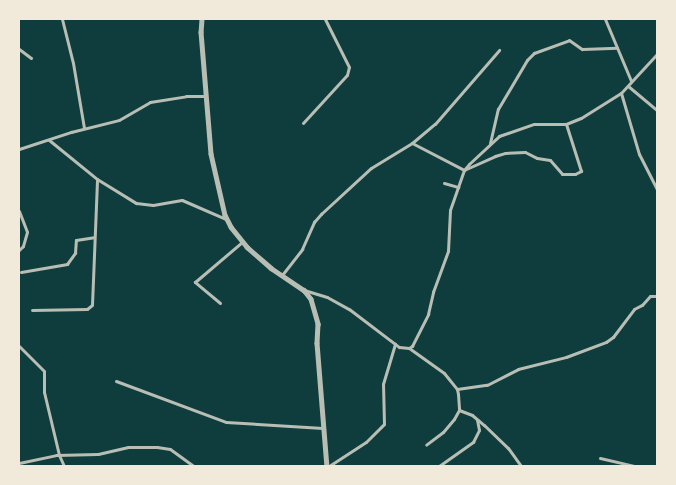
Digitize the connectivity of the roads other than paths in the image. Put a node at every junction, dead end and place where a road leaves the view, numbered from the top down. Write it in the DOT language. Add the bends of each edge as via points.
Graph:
graph roads {
  1 [pos="62,19"];
  2 [pos="202,19"];
  3 [pos="325,19"];
  4 [pos="605,19"];
  5 [pos="617,48"];
  6 [pos="19,49"];
  7 [pos="498,50"];
  8 [pos="657,54"];
  9 [pos="31,58"];
  10 [pos="632,80"];
  11 [pos="628,86"];
  12 [pos="621,93"];
  13 [pos="206,96"];
  14 [pos="657,110"];
  15 [pos="303,123"];
  16 [pos="566,124"];
  17 [pos="84,129"];
  18 [pos="49,140"];
  19 [pos="412,143"];
  20 [pos="490,143"];
  21 [pos="19,149"];
  22 [pos="464,170"];
  23 [pos="97,179"];
  24 [pos="444,183"];
  25 [pos="458,187"];
  26 [pos="657,189"];
  27 [pos="19,211"];
  28 [pos="226,219"];
  29 [pos="94,237"];
  30 [pos="242,242"];
  31 [pos="19,250"];
  32 [pos="22,272"];
  33 [pos="282,275"];
  34 [pos="304,290"];
  35 [pos="657,296"];
  36 [pos="220,303"];
  37 [pos="32,310"];
  38 [pos="395,344"];
  39 [pos="19,346"];
  40 [pos="409,348"];
  41 [pos="116,382"];
  42 [pos="457,389"];
  43 [pos="459,410"];
  44 [pos="477,419"];
  45 [pos="323,428"];
  46 [pos="426,445"];
  47 [pos="59,455"];
  48 [pos="600,458"];
  49 [pos="19,463"];
  50 [pos="64,466"];
  51 [pos="193,466"];
  52 [pos="328,466"];
  53 [pos="439,466"];
  54 [pos="521,466"];
  55 [pos="635,466"];
  1 -- 17 [label="street" via="74,63"];
  2 -- 13 [label="street"];
  3 -- 15 [label="street" via="349,67 347,75"];
  4 -- 5 [label="street"];
  5 -- 10 [label="street"];
  5 -- 20 [label="street" via="582,49 569,40 534,53 498,109"];
  6 -- 9 [label="street"];
  7 -- 19 [label="street" via="442,118"];
  8 -- 10 [label="street"];
  10 -- 11 [label="street"];
  11 -- 12 [label="street"];
  11 -- 14 [label="street"];
  12 -- 16 [label="street"];
  12 -- 26 [label="street" via="639,154"];
  13 -- 17 [label="street" via="150,102 119,120"];
  13 -- 28 [label="street" via="211,154"];
  16 -- 20 [label="street" via="534,124 499,136"];
  16 -- 22 [label="street" via="581,171 575,174 562,174 550,160 525,152 505,153"];
  17 -- 18 [label="street"];
  18 -- 21 [label="street"];
  18 -- 23 [label="street"];
  19 -- 22 [label="street"];
  19 -- 33 [label="street" via="371,168 321,214 302,249"];
  20 -- 22 [label="street"];
  22 -- 25 [label="street"];
  23 -- 28 [label="street" via="136,203 153,205 182,200"];
  23 -- 29 [label="street"];
  24 -- 25 [label="street"];
  25 -- 40 [label="street" via="450,210 448,251 428,314 416,341"];
  27 -- 31 [label="street" via="27,232"];
  28 -- 30 [label="street"];
  29 -- 32 [label="street" via="76,240 75,254 68,263"];
  29 -- 37 [label="street" via="91,307"];
  30 -- 33 [label="street"];
  30 -- 36 [label="street" via="195,282"];
  33 -- 34 [label="street"];
  34 -- 38 [label="street" via="327,297 348,309"];
  34 -- 45 [label="street" via="311,299 318,324"];
  35 -- 42 [label="street" via="650,296 634,309 606,342 521,368 478,388"];
  38 -- 40 [label="street"];
  38 -- 52 [label="street" via="383,384 384,424 366,442"];
  39 -- 47 [label="street" via="44,371 44,392"];
  40 -- 42 [label="street" via="433,364"];
  41 -- 45 [label="street" via="226,422"];
  42 -- 43 [label="street"];
  43 -- 44 [label="street"];
  43 -- 46 [label="street" via="450,425"];
  44 -- 53 [label="street" via="479,430 473,442"];
  44 -- 54 [label="street" via="508,448"];
  45 -- 52 [label="street"];
  47 -- 49 [label="street"];
  47 -- 50 [label="street"];
  47 -- 51 [label="street" via="98,454 128,447 160,447 170,449"];
  48 -- 55 [label="street"];
}
